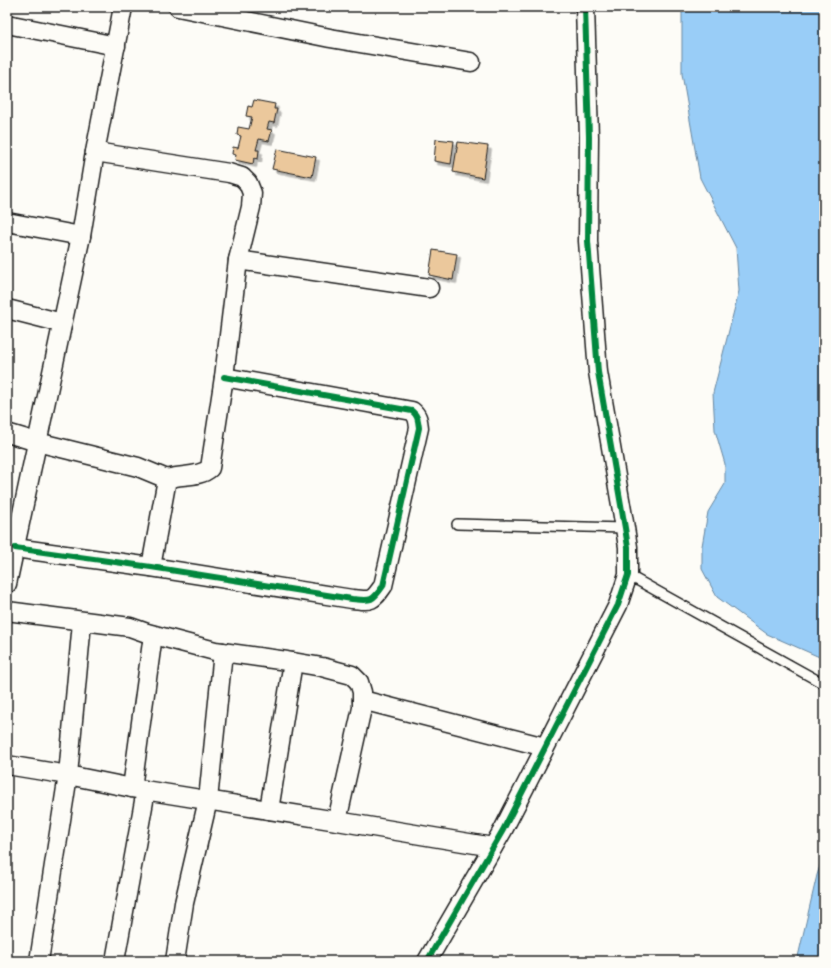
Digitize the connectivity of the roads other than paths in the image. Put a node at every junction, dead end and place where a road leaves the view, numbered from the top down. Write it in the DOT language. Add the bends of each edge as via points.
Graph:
graph roads {
  1 [pos="124,7"];
  2 [pos="178,7"];
  3 [pos="585,7"];
  4 [pos="7,24"];
  5 [pos="116,46"];
  6 [pos="472,62"];
  7 [pos="95,152"];
  8 [pos="7,222"];
  9 [pos="81,236"];
  10 [pos="238,260"];
  11 [pos="429,288"];
  12 [pos="7,309"];
  13 [pos="62,323"];
  14 [pos="224,376"];
  15 [pos="7,433"];
  16 [pos="37,442"];
  17 [pos="166,479"];
  18 [pos="457,524"];
  19 [pos="625,528"];
  20 [pos="14,548"];
  21 [pos="151,567"];
  22 [pos="628,575"];
  23 [pos="7,584"];
  24 [pos="7,612"];
  25 [pos="82,622"];
  26 [pos="154,635"];
  27 [pos="223,652"];
  28 [pos="293,662"];
  29 [pos="824,684"];
  30 [pos="362,700"];
  31 [pos="546,747"];
  32 [pos="7,765"];
  33 [pos="68,775"];
  34 [pos="139,789"];
  35 [pos="208,800"];
  36 [pos="268,810"];
  37 [pos="337,821"];
  38 [pos="493,847"];
  39 [pos="40,961"];
  40 [pos="115,961"];
  41 [pos="175,961"];
  42 [pos="427,961"];
  1 -- 5 [label="street"];
  2 -- 6 [label="street" via="330,38"];
  3 -- 19 [label="street" via="589,137 588,241 598,372"];
  4 -- 5 [label="street"];
  5 -- 7 [label="street"];
  7 -- 9 [label="street"];
  7 -- 10 [label="street" via="242,177 252,193"];
  8 -- 9 [label="street"];
  9 -- 13 [label="street"];
  10 -- 11 [label="street"];
  10 -- 14 [label="street"];
  12 -- 13 [label="street"];
  13 -- 16 [label="street"];
  14 -- 17 [label="street" via="210,468 206,472"];
  14 -- 21 [label="street" via="412,411 416,414 419,428 383,586 375,598 366,601"];
  15 -- 16 [label="street"];
  16 -- 17 [label="street" via="138,468"];
  16 -- 20 [label="street"];
  17 -- 21 [label="street"];
  18 -- 19 [label="lane"];
  19 -- 22 [label="street"];
  20 -- 21 [label="street"];
  20 -- 23 [label="street"];
  22 -- 29 [label="lane"];
  22 -- 31 [label="street" via="618,605"];
  24 -- 25 [label="street"];
  25 -- 26 [label="street" via="130,627"];
  25 -- 33 [label="street"];
  26 -- 27 [label="street"];
  26 -- 34 [label="street"];
  27 -- 28 [label="street"];
  27 -- 35 [label="street"];
  28 -- 30 [label="street" via="352,675 361,687"];
  28 -- 36 [label="street"];
  30 -- 31 [label="street"];
  30 -- 37 [label="street"];
  31 -- 38 [label="street"];
  32 -- 33 [label="street"];
  33 -- 34 [label="street"];
  33 -- 39 [label="street"];
  34 -- 35 [label="street"];
  34 -- 40 [label="street"];
  35 -- 36 [label="street"];
  35 -- 41 [label="street" via="184,904"];
  36 -- 37 [label="street"];
  37 -- 38 [label="street"];
  38 -- 42 [label="street"];
}
